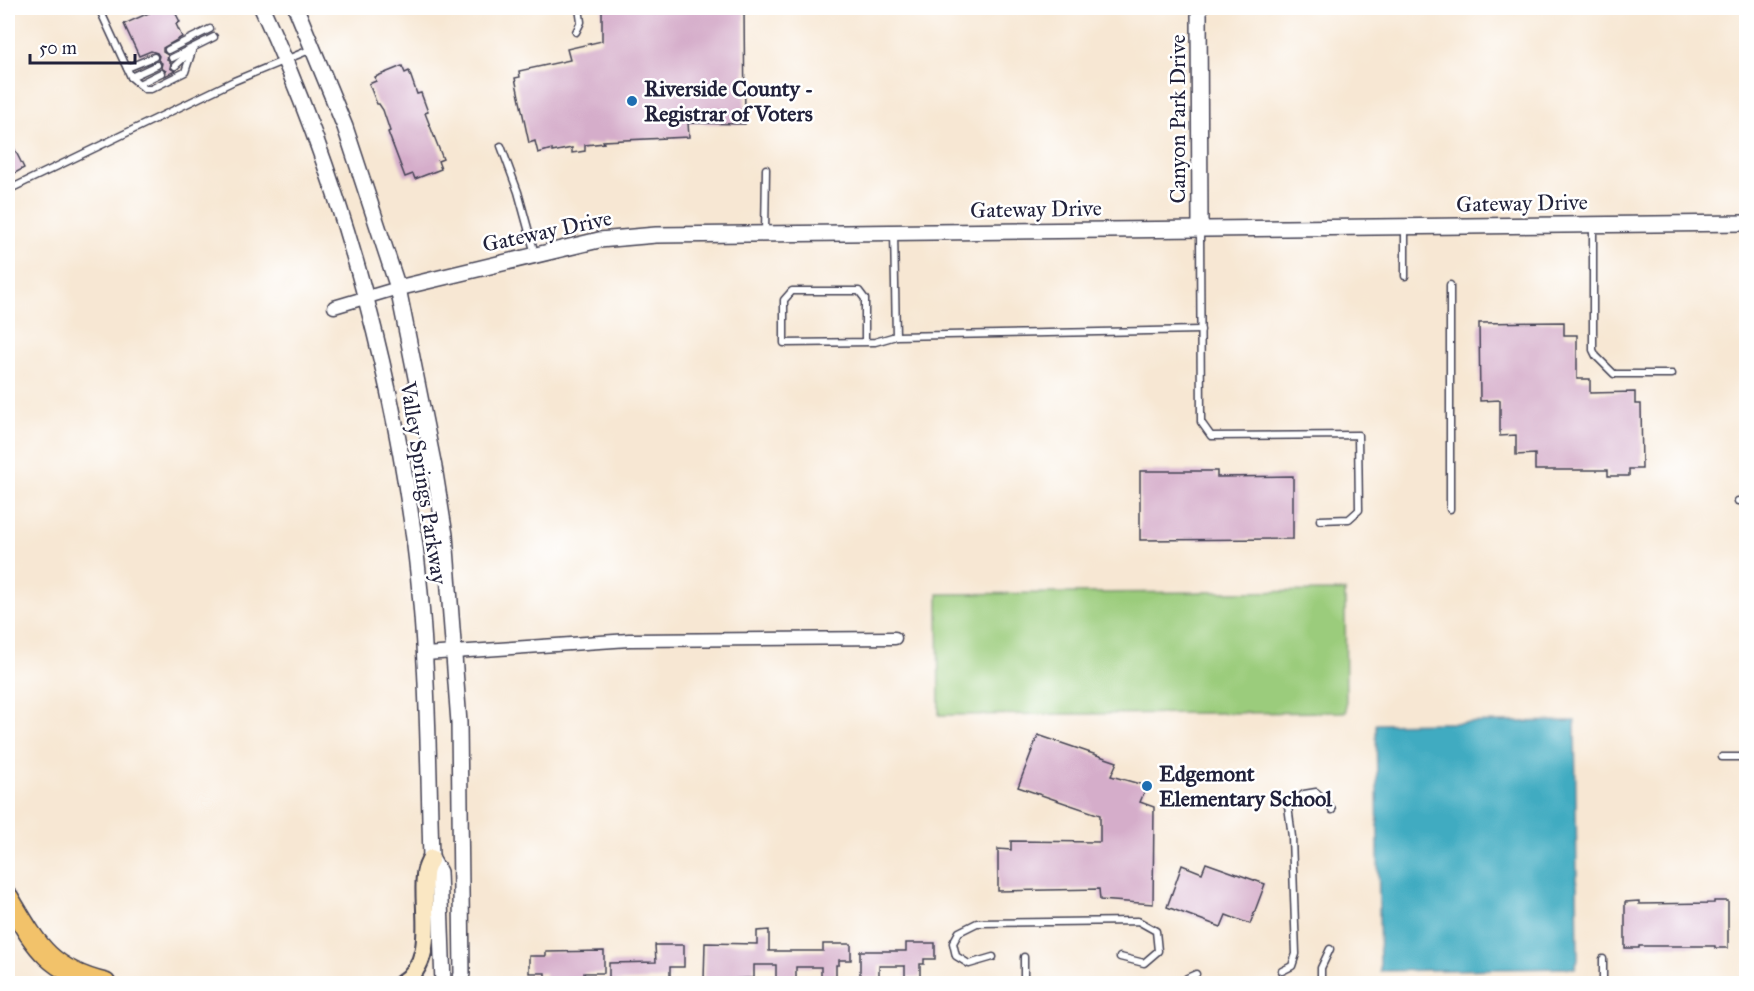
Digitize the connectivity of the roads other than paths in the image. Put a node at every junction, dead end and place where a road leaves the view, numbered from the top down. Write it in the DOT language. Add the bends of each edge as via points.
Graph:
graph roads {
  1 [pos="99,8"];
  2 [pos="262,8"];
  3 [pos="296,8"];
  4 [pos="579,8"];
  5 [pos="1199,8"];
  6 [pos="210,29"];
  7 [pos="576,32"];
  8 [pos="214,37"];
  9 [pos="193,48"];
  10 [pos="313,49"];
  11 [pos="168,50"];
  12 [pos="154,57"];
  13 [pos="172,58"];
  14 [pos="284,60"];
  15 [pos="158,65"];
  16 [pos="176,66"];
  17 [pos="127,68"];
  18 [pos="161,73"];
  19 [pos="131,77"];
  20 [pos="138,84"];
  21 [pos="501,146"];
  22 [pos="766,169"];
  23 [pos="8,190"];
  24 [pos="1746,223"];
  25 [pos="1593,225"];
  26 [pos="1405,227"];
  27 [pos="1200,229"];
  28 [pos="894,232"];
  29 [pos="765,234"];
  30 [pos="535,255"];
  31 [pos="1405,276"];
  32 [pos="1450,285"];
  33 [pos="398,288"];
  34 [pos="365,298"];
  35 [pos="334,307"];
  36 [pos="1201,330"];
  37 [pos="896,336"];
  38 [pos="865,342"];
  39 [pos="1672,374"];
  40 [pos="1738,501"];
  41 [pos="1746,501"];
  42 [pos="1450,509"];
  43 [pos="1320,520"];
  44 [pos="895,638"];
  45 [pos="455,652"];
  46 [pos="425,654"];
  47 [pos="1722,757"];
  48 [pos="1746,757"];
  49 [pos="1332,810"];
  50 [pos="431,858"];
  51 [pos="8,898"];
  52 [pos="1330,949"];
  53 [pos="993,957"];
  54 [pos="1024,957"];
  55 [pos="1120,957"];
  56 [pos="1603,959"];
  57 [pos="1282,971"];
  58 [pos="1196,974"];
  59 [pos="105,984"];
  60 [pos="401,984"];
  61 [pos="443,984"];
  62 [pos="459,984"];
  63 [pos="1024,984"];
  64 [pos="1185,984"];
  65 [pos="1321,984"];
  66 [pos="1604,984"];
  1 -- 17 [label="lane"];
  2 -- 14 [label="street, Valley Springs Parkway"];
  3 -- 10 [label="street, Valley Springs Parkway"];
  4 -- 7 [label="lane" via="581,22"];
  5 -- 27 [label="street, Canyon Park Drive"];
  6 -- 11 [label="lane"];
  8 -- 9 [label="lane"];
  9 -- 13 [label="lane"];
  9 -- 16 [label="lane"];
  9 -- 20 [label="lane" via="185,72 150,89"];
  10 -- 14 [label="lane"];
  10 -- 33 [label="street, Valley Springs Parkway" via="345,127"];
  12 -- 17 [label="lane"];
  14 -- 23 [label="lane"];
  14 -- 34 [label="street, Valley Springs Parkway" via="324,162"];
  15 -- 19 [label="lane"];
  17 -- 19 [label="lane"];
  18 -- 20 [label="lane"];
  19 -- 20 [label="lane"];
  21 -- 30 [label="lane"];
  22 -- 29 [label="lane"];
  24 -- 25 [label="street, Gateway Drive"];
  25 -- 26 [label="street, Gateway Drive"];
  25 -- 39 [label="lane" via="1596,356 1614,374"];
  26 -- 27 [label="street, Gateway Drive"];
  26 -- 31 [label="lane"];
  27 -- 28 [label="street, Gateway Drive"];
  27 -- 36 [label="lane"];
  28 -- 29 [label="street, Gateway Drive"];
  28 -- 37 [label="lane"];
  29 -- 30 [label="street, Gateway Drive" via="599,240"];
  30 -- 33 [label="street, Gateway Drive"];
  32 -- 42 [label="lane"];
  33 -- 34 [label="street, Gateway Drive"];
  33 -- 45 [label="street, Valley Springs Parkway" via="443,524"];
  34 -- 35 [label="street, Gateway Drive"];
  34 -- 46 [label="street, Valley Springs Parkway" via="403,471"];
  36 -- 37 [label="lane"];
  36 -- 43 [label="lane" via="1202,422 1211,436 1358,435 1359,510 1349,519"];
  37 -- 38 [label="lane"];
  38 -- 38 [label="lane" via="784,342 784,300 792,291 859,291 865,299"];
  40 -- 41 [label="lane"];
  44 -- 45 [label="street" via="629,640"];
  45 -- 46 [label="street"];
  45 -- 62 [label="street, Valley Springs Parkway" via="459,723"];
  46 -- 50 [label="street, Valley Springs Parkway"];
  47 -- 48 [label="lane"];
  49 -- 57 [label="lane" via="1316,792 1304,794 1288,806 1296,954 1292,966"];
  50 -- 60 [label="main road" via="425,873 423,954 414,974"];
  50 -- 61 [label="street, Valley Springs Parkway" via="439,872"];
  51 -- 59 [label="highway" via="49,957 80,978"];
  52 -- 65 [label="lane" via="1321,968"];
  53 -- 55 [label="lane" via="969,964 956,956 952,943 959,932 977,923 1138,921 1156,931 1158,951 1144,963"];
  54 -- 63 [label="lane"];
  56 -- 66 [label="lane"];
  58 -- 64 [label="lane" via="1187,978"];
}
